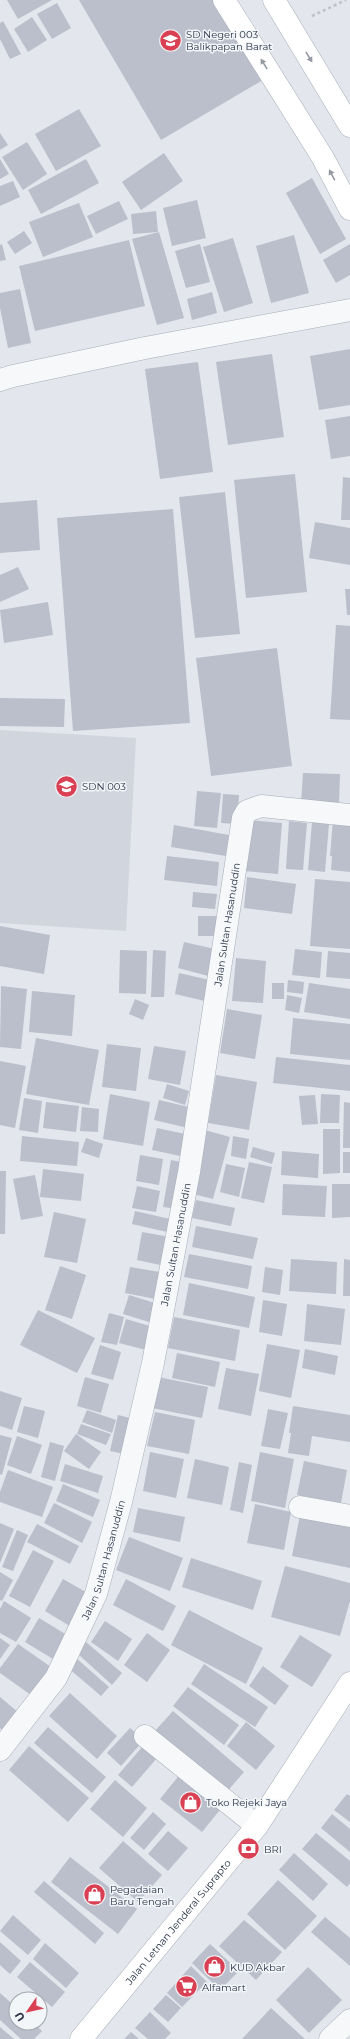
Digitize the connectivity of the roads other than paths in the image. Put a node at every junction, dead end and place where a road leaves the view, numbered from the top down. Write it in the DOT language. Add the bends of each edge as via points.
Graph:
graph roads {
  1 [pos="224,0"];
  2 [pos="274,0"];
  3 [pos="350,126"];
  4 [pos="350,209"];
  5 [pos="350,310"];
  6 [pos="0,380"];
  7 [pos="350,815"];
  8 [pos="300,1507"];
  9 [pos="350,1516"];
  10 [pos="350,1683"];
  11 [pos="146,1736"];
  12 [pos="0,1750"];
  13 [pos="257,1826"];
  14 [pos="81,2039"];
  4 -- 1 [label="main road, one-way" via="323,158"];
  2 -- 3 [label="main road, one-way"];
  5 -- 6 [label="street" via="145,348"];
  7 -- 12 [label="street, Jalan Sultan Hasanuddin" via="261,806 247,812 243,818 189,1172 153,1363 121,1502 96,1594 56,1678"];
  8 -- 9 [label="street"];
  10 -- 13 [label="main road, Jalan Letnan Jenderal Suprapto"];
  11 -- 13 [label="street"];
  13 -- 14 [label="main road, Jalan Letnan Jenderal Suprapto"];
}
